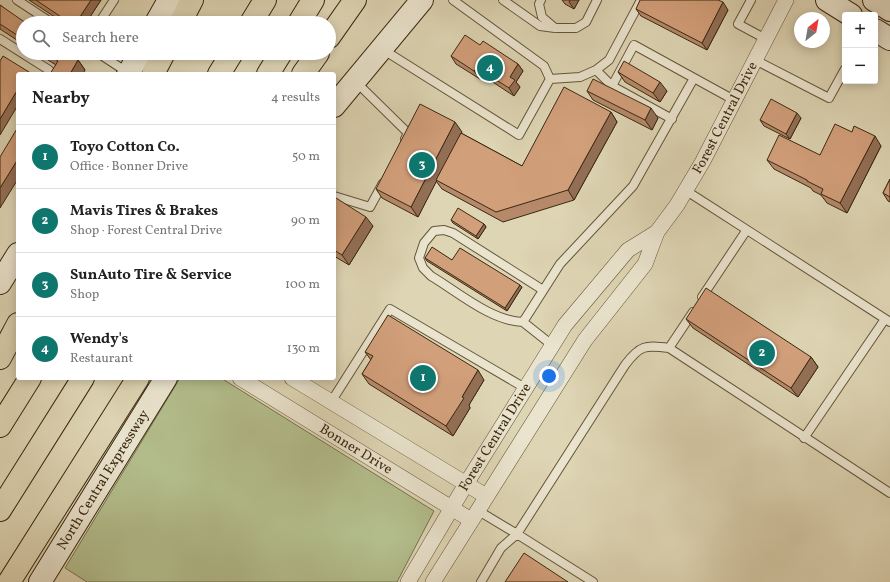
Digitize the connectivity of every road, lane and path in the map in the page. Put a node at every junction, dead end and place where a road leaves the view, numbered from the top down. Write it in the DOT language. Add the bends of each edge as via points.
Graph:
graph roads {
  1 [pos="17,0"];
  2 [pos="114,0"];
  3 [pos="169,0"];
  4 [pos="192,0"];
  5 [pos="265,0"];
  6 [pos="313,0"];
  7 [pos="355,0"];
  8 [pos="422,0"];
  9 [pos="453,0"];
  10 [pos="503,0"];
  11 [pos="541,0"];
  12 [pos="597,0"];
  13 [pos="641,0"];
  14 [pos="751,0"];
  15 [pos="786,0"];
  16 [pos="827,0"];
  17 [pos="874,0"];
  18 [pos="890,10"];
  19 [pos="846,12"];
  20 [pos="41,16"];
  21 [pos="104,16"];
  22 [pos="160,16"];
  23 [pos="184,16"];
  24 [pos="255,16"];
  25 [pos="303,16"];
  26 [pos="336,27"];
  27 [pos="555,28"];
  28 [pos="878,32"];
  29 [pos="0,39"];
  30 [pos="766,39"];
  31 [pos="890,39"];
  32 [pos="16,49"];
  33 [pos="381,49"];
  34 [pos="33,60"];
  35 [pos="108,60"];
  36 [pos="136,60"];
  37 [pos="160,60"];
  38 [pos="228,60"];
  39 [pos="277,60"];
  40 [pos="313,60"];
  41 [pos="755,60"];
  42 [pos="596,70"];
  43 [pos="50,72"];
  44 [pos="126,72"];
  45 [pos="130,72"];
  46 [pos="154,72"];
  47 [pos="220,72"];
  48 [pos="269,72"];
  49 [pos="304,72"];
  50 [pos="842,74"];
  51 [pos="694,78"];
  52 [pos="550,79"];
  53 [pos="354,80"];
  54 [pos="612,86"];
  55 [pos="734,100"];
  56 [pos="336,103"];
  57 [pos="672,119"];
  58 [pos="401,146"];
  59 [pos="387,174"];
  60 [pos="685,190"];
  61 [pos="336,197"];
  62 [pos="746,230"];
  63 [pos="657,232"];
  64 [pos="16,257"];
  65 [pos="0,283"];
  66 [pos="543,290"];
  67 [pos="887,320"];
  68 [pos="523,322"];
  69 [pos="16,328"];
  70 [pos="552,345"];
  71 [pos="669,348"];
  72 [pos="0,358"];
  73 [pos="29,380"];
  74 [pos="82,380"];
  75 [pos="137,380"];
  76 [pos="165,380"];
  77 [pos="243,380"];
  78 [pos="298,380"];
  79 [pos="525,388"];
  80 [pos="331,402"];
  81 [pos="0,426"];
  82 [pos="804,438"];
  83 [pos="466,484"];
  84 [pos="890,493"];
  85 [pos="486,496"];
  86 [pos="451,508"];
  87 [pos="0,510"];
  88 [pos="474,515"];
  89 [pos="517,534"];
  90 [pos="43,581"];
  91 [pos="9,582"];
  92 [pos="408,582"];
  93 [pos="433,582"];
  94 [pos="481,582"];
  95 [pos="593,582"];
  1 -- 20 [label="lane"];
  2 -- 21 [label="lane"];
  3 -- 22 [label="main road"];
  4 -- 23 [label="highway"];
  5 -- 24 [label="highway"];
  6 -- 25 [label="highway"];
  7 -- 26 [label="highway"];
  8 -- 33 [label="main road"];
  9 -- 52 [label="lane" via="544,66"];
  10 -- 27 [label="lane" via="540,26"];
  11 -- 27 [label="lane" via="539,4 542,17"];
  12 -- 27 [label="lane" via="586,22 576,28"];
  13 -- 42 [label="lane" via="609,60"];
  14 -- 30 [label="lane" via="738,24"];
  15 -- 30 [label="street, Forest Central Drive"];
  16 -- 19 [label="main road"];
  17 -- 18 [label="main road"];
  28 -- 31 [label="main road"];
  29 -- 32 [label="lane"];
  30 -- 41 [label="street, Forest Central Drive"];
  33 -- 52 [label="lane" via="519,135"];
  33 -- 53 [label="main road"];
  34 -- 43 [label="lane"];
  35 -- 44 [label="lane"];
  36 -- 45 [label="main road"];
  37 -- 46 [label="highway"];
  38 -- 47 [label="highway"];
  39 -- 48 [label="highway"];
  40 -- 49 [label="highway"];
  41 -- 50 [label="lane" via="829,98"];
  41 -- 55 [label="street, Forest Central Drive"];
  42 -- 52 [label="lane" via="580,77"];
  42 -- 54 [label="lane"];
  51 -- 54 [label="lane" via="634,45"];
  51 -- 55 [label="lane"];
  51 -- 57 [label="lane"];
  53 -- 56 [label="main road"];
  53 -- 58 [label="lane" via="408,133"];
  54 -- 57 [label="lane"];
  55 -- 60 [label="street, Forest Central Drive"];
  57 -- 66 [label="lane" via="633,186 560,264"];
  59 -- 61 [label="lane" via="370,207"];
  60 -- 62 [label="lane"];
  60 -- 63 [label="street, Forest Central Drive"];
  62 -- 67 [label="lane"];
  62 -- 71 [label="lane"];
  63 -- 70 [label="street, Forest Central Drive" via="628,250 565,325"];
  63 -- 85 [label="street, Forest Central Drive" via="645,264 585,340"];
  64 -- 65 [label="main road"];
  66 -- 68 [label="lane"];
  66 -- 68 [label="lane" via="453,233 444,230 434,231 424,243 419,258 423,268 431,276 498,317 511,322"];
  67 -- 82 [label="lane"];
  68 -- 70 [label="lane"];
  69 -- 72 [label="highway"];
  70 -- 79 [label="street, Forest Central Drive"];
  71 -- 82 [label="lane"];
  71 -- 89 [label="lane" via="651,346 636,350"];
  73 -- 81 [label="highway"];
  74 -- 87 [label="highway"];
  75 -- 91 [label="highway"];
  76 -- 90 [label="main road, North Central Expressway"];
  77 -- 86 [label="street, Bonner Drive"];
  78 -- 80 [label="street, Bonner Drive"];
  79 -- 80 [label="lane" via="390,309"];
  79 -- 83 [label="street, Forest Central Drive"];
  80 -- 83 [label="street, Bonner Drive"];
  82 -- 84 [label="lane"];
  83 -- 85 [label="street, Bonner Drive"];
  83 -- 86 [label="street, Forest Central Drive"];
  85 -- 88 [label="street, Forest Central Drive"];
  86 -- 88 [label="street, Bonner Drive"];
  86 -- 92 [label="street, Forest Central Drive"];
  88 -- 89 [label="lane"];
  88 -- 93 [label="street, Forest Central Drive"];
  89 -- 94 [label="lane" via="501,548"];
  89 -- 95 [label="lane"];
}
